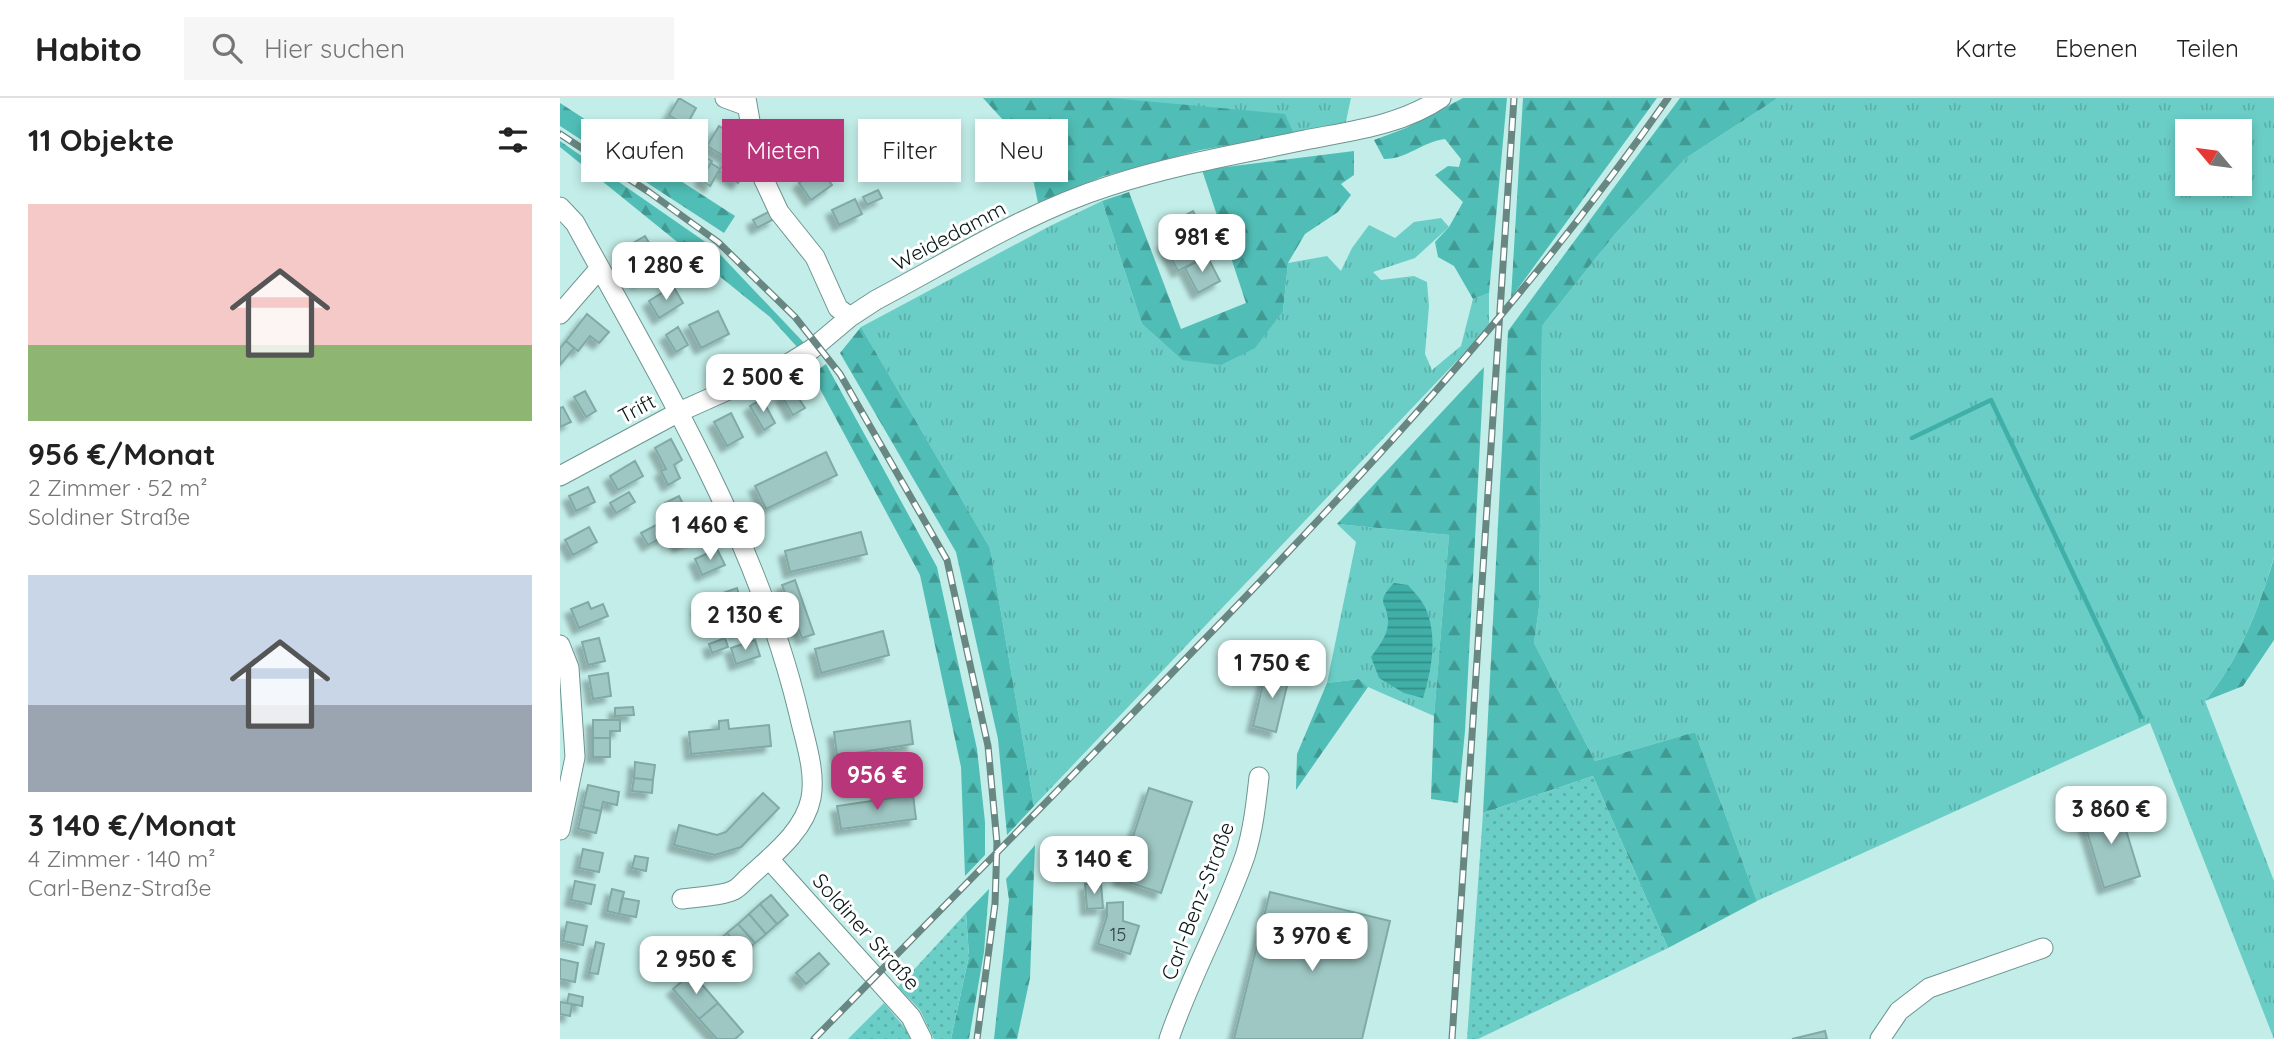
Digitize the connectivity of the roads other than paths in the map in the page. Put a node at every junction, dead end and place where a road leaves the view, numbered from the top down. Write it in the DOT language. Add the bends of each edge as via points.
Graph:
graph roads {
  1 [pos="725,98"];
  2 [pos="1441,98"];
  3 [pos="747,102"];
  4 [pos="560,207"];
  5 [pos="600,268"];
  6 [pos="560,314"];
  7 [pos="850,317"];
  8 [pos="812,349"];
  9 [pos="679,412"];
  10 [pos="560,476"];
  11 [pos="560,645"];
  12 [pos="1259,777"];
  13 [pos="560,830"];
  14 [pos="769,859"];
  15 [pos="682,899"];
  16 [pos="2043,947"];
  17 [pos="922,1039"];
  18 [pos="1169,1039"];
  19 [pos="1880,1039"];
  1 -- 3 [label="street"];
  2 -- 7 [label="street, Weidedamm" via="1424,109 1374,126 1201,160 1109,186 1042,212"];
  3 -- 7 [label="street" via="758,167 779,212 815,257 838,308"];
  4 -- 5 [label="street" via="575,223"];
  5 -- 6 [label="street"];
  5 -- 9 [label="street"];
  7 -- 8 [label="street, Weidedamm"];
  8 -- 9 [label="street, Trift"];
  9 -- 10 [label="street, Trift"];
  9 -- 14 [label="street" via="763,595 808,754 811,800 796,830"];
  11 -- 13 [label="street" via="569,668 575,757"];
  12 -- 18 [label="street, Carl-Benz-Straße" via="1245,856"];
  14 -- 15 [label="street" via="733,891"];
  14 -- 17 [label="street, Soldiner Straße" via="911,1017"];
  16 -- 19 [label="street" via="1930,988 1899,1011"];
}
